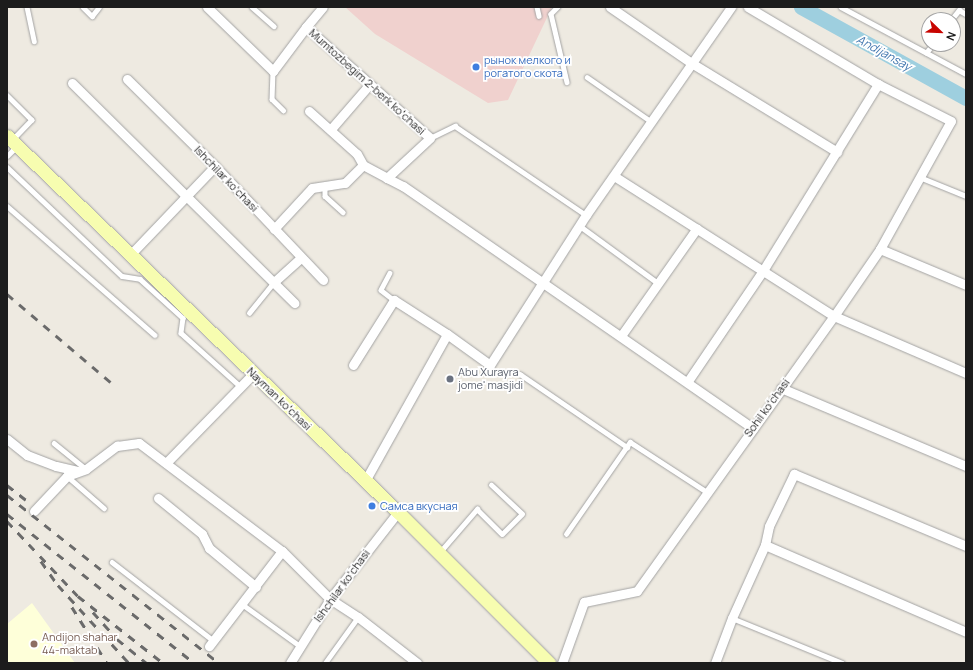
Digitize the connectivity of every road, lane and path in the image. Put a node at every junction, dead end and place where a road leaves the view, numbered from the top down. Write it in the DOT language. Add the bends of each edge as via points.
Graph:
graph roads {
  1 [pos="27,7"];
  2 [pos="83,7"];
  3 [pos="99,7"];
  4 [pos="207,7"];
  5 [pos="252,7"];
  6 [pos="323,7"];
  7 [pos="537,7"];
  8 [pos="558,7"];
  9 [pos="610,7"];
  10 [pos="731,7"];
  11 [pos="748,7"];
  12 [pos="841,7"];
  13 [pos="957,12"];
  14 [pos="966,14"];
  15 [pos="539,16"];
  16 [pos="274,26"];
  17 [pos="306,27"];
  18 [pos="34,41"];
  19 [pos="926,53"];
  20 [pos="693,64"];
  21 [pos="272,71"];
  22 [pos="966,74"];
  23 [pos="587,77"];
  24 [pos="127,79"];
  25 [pos="567,82"];
  26 [pos="72,83"];
  27 [pos="878,84"];
  28 [pos="369,85"];
  29 [pos="7,95"];
  30 [pos="283,110"];
  31 [pos="309,111"];
  32 [pos="652,122"];
  33 [pos="331,129"];
  34 [pos="430,138"];
  35 [pos="12,141"];
  36 [pos="837,152"];
  37 [pos="7,156"];
  38 [pos="363,165"];
  39 [pos="215,166"];
  40 [pos="7,167"];
  41 [pos="614,176"];
  42 [pos="387,178"];
  43 [pos="922,178"];
  44 [pos="325,188"];
  45 [pos="186,196"];
  46 [pos="966,196"];
  47 [pos="7,206"];
  48 [pos="343,212"];
  49 [pos="586,215"];
  50 [pos="580,226"];
  51 [pos="697,228"];
  52 [pos="274,229"];
  53 [pos="880,249"];
  54 [pos="130,255"];
  55 [pos="301,258"];
  56 [pos="762,272"];
  57 [pos="390,274"];
  58 [pos="323,280"];
  59 [pos="274,282"];
  60 [pos="542,282"];
  61 [pos="658,283"];
  62 [pos="966,285"];
  63 [pos="394,300"];
  64 [pos="294,303"];
  65 [pos="249,313"];
  66 [pos="834,316"];
  67 [pos="623,333"];
  68 [pos="447,334"];
  69 [pos="155,335"];
  70 [pos="353,365"];
  71 [pos="253,374"];
  72 [pos="520,374"];
  73 [pos="966,374"];
  74 [pos="688,381"];
  75 [pos="241,386"];
  76 [pos="781,388"];
  77 [pos="753,428"];
  78 [pos="7,439"];
  79 [pos="54,443"];
  80 [pos="627,448"];
  81 [pos="166,463"];
  82 [pos="966,466"];
  83 [pos="82,470"];
  84 [pos="67,476"];
  85 [pos="365,481"];
  86 [pos="491,485"];
  87 [pos="707,492"];
  88 [pos="158,498"];
  89 [pos="104,508"];
  90 [pos="34,510"];
  91 [pos="398,512"];
  92 [pos="566,534"];
  93 [pos="765,545"];
  94 [pos="966,546"];
  95 [pos="282,551"];
  96 [pos="439,553"];
  97 [pos="112,562"];
  98 [pos="256,587"];
  99 [pos="330,599"];
  100 [pos="242,604"];
  101 [pos="358,617"];
  102 [pos="732,618"];
  103 [pos="966,632"];
  104 [pos="211,644"];
  105 [pos="300,646"];
  106 [pos="291,662"];
  107 [pos="325,663"];
  108 [pos="417,663"];
  109 [pos="549,663"];
  110 [pos="562,663"];
  111 [pos="715,663"];
  112 [pos="842,663"];
  1 -- 18 [label="lane"];
  2 -- 3 [label="lane" via="92,16"];
  4 -- 21 [label="street"];
  5 -- 16 [label="lane"];
  6 -- 17 [label="street"];
  7 -- 15 [label="lane"];
  8 -- 25 [label="lane" via="551,14"];
  9 -- 20 [label="street"];
  10 -- 20 [label="street"];
  11 -- 27 [label="street"];
  12 -- 19 [label="lane"];
  13 -- 14 [label="lane" via="959,10"];
  17 -- 21 [label="street, Mumtozbegim 2-berk koʻchasi"];
  17 -- 28 [label="street, Mumtozbegim 2-berk koʻchasi"];
  19 -- 22 [label="lane"];
  20 -- 32 [label="street"];
  20 -- 36 [label="street"];
  21 -- 30 [label="lane" via="272,99"];
  23 -- 32 [label="lane"];
  24 -- 39 [label="street, Ishchilar koʻchasi"];
  26 -- 45 [label="street"];
  27 -- 36 [label="street"];
  27 -- 43 [label="street, Sohil koʻchasi" via="951,121"];
  28 -- 33 [label="street"];
  28 -- 34 [label="street, Mumtozbegim 2-berk koʻchasi"];
  29 -- 35 [label="lane" via="32,120"];
  31 -- 33 [label="street"];
  32 -- 41 [label="street"];
  33 -- 38 [label="street" via="357,154"];
  34 -- 42 [label="street"];
  34 -- 49 [label="lane" via="455,126"];
  35 -- 37 [label="lane"];
  35 -- 54 [label="main road, Nayman koʻchasi"];
  36 -- 56 [label="street"];
  38 -- 42 [label="street"];
  38 -- 44 [label="street" via="345,183"];
  39 -- 45 [label="street"];
  39 -- 52 [label="street, Ishchilar koʻchasi"];
  40 -- 75 [label="lane" via="122,276 140,279 183,318 181,332"];
  41 -- 49 [label="street"];
  41 -- 51 [label="street"];
  42 -- 60 [label="street" via="403,186"];
  43 -- 46 [label="lane"];
  43 -- 53 [label="street, Sohil koʻchasi"];
  44 -- 48 [label="lane" via="325,196"];
  44 -- 52 [label="street" via="312,188"];
  45 -- 54 [label="street"];
  45 -- 59 [label="street"];
  47 -- 69 [label="lane"];
  49 -- 50 [label="street"];
  50 -- 60 [label="street"];
  50 -- 61 [label="lane"];
  51 -- 56 [label="street"];
  51 -- 61 [label="street"];
  52 -- 55 [label="street, Ishchilar koʻchasi"];
  53 -- 62 [label="street"];
  53 -- 66 [label="street, Sohil koʻchasi"];
  54 -- 71 [label="main road, Nayman koʻchasi"];
  55 -- 58 [label="street, Ishchilar koʻchasi"];
  55 -- 59 [label="street"];
  56 -- 66 [label="street"];
  56 -- 74 [label="street"];
  57 -- 63 [label="lane" via="381,290"];
  59 -- 64 [label="street"];
  59 -- 65 [label="lane"];
  60 -- 68 [label="street" via="490,365"];
  60 -- 74 [label="street"];
  61 -- 67 [label="street"];
  63 -- 68 [label="street"];
  63 -- 70 [label="street"];
  66 -- 73 [label="street"];
  66 -- 76 [label="street, Sohil koʻchasi"];
  68 -- 85 [label="street"];
  71 -- 75 [label="street"];
  71 -- 85 [label="main road, Nayman koʻchasi"];
  72 -- 80 [label="lane"];
  74 -- 77 [label="street"];
  75 -- 81 [label="street"];
  76 -- 77 [label="street, Sohil koʻchasi"];
  76 -- 82 [label="street"];
  77 -- 87 [label="street, Sohil koʻchasi"];
  78 -- 83 [label="street" via="27,455 56,466"];
  79 -- 83 [label="lane"];
  80 -- 87 [label="lane" via="630,442"];
  80 -- 92 [label="lane"];
  81 -- 83 [label="street" via="139,443 116,446"];
  81 -- 95 [label="street"];
  83 -- 84 [label="street"];
  84 -- 89 [label="lane"];
  84 -- 90 [label="street"];
  85 -- 91 [label="main road, Nayman koʻchasi"];
  86 -- 96 [label="lane" via="522,514 502,534 477,509"];
  87 -- 110 [label="street, Sohil koʻchasi" via="637,591 584,602"];
  88 -- 98 [label="street" via="202,534 209,548"];
  91 -- 96 [label="main road, Nayman koʻchasi"];
  91 -- 99 [label="street, Ishchilar koʻchasi"];
  93 -- 94 [label="street" via="769,526 794,474"];
  93 -- 102 [label="street"];
  93 -- 103 [label="street"];
  95 -- 98 [label="street"];
  95 -- 99 [label="street"];
  96 -- 109 [label="main road, Nayman koʻchasi"];
  97 -- 104 [label="lane"];
  98 -- 100 [label="street"];
  99 -- 101 [label="street"];
  99 -- 105 [label="street, Ishchilar koʻchasi"];
  100 -- 104 [label="street"];
  100 -- 105 [label="lane"];
  101 -- 107 [label="lane"];
  101 -- 108 [label="street"];
  102 -- 111 [label="street"];
  102 -- 112 [label="lane"];
  105 -- 106 [label="street, Ishchilar koʻchasi"];
}
